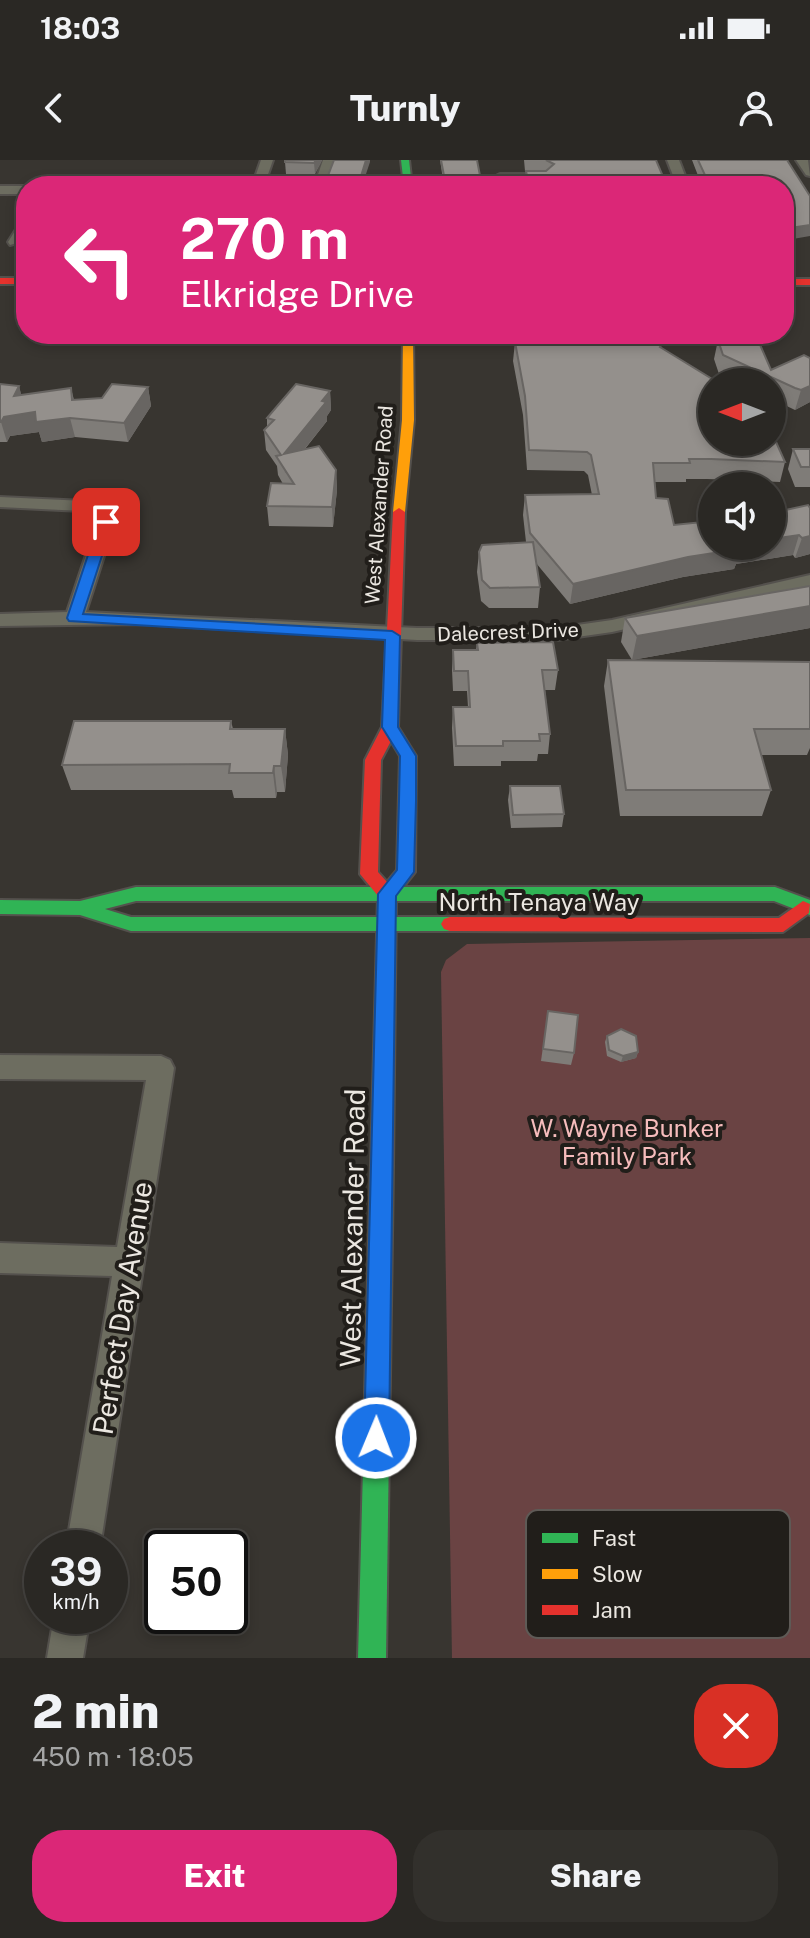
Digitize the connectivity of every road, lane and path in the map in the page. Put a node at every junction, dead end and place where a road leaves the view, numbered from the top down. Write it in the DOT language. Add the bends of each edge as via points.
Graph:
graph roads {
  1 [pos="802,160"];
  2 [pos="810,173"];
  3 [pos="16,239"];
  4 [pos="14,242"];
  5 [pos="408,344"];
  6 [pos="0,502"];
  7 [pos="810,581"];
  8 [pos="74,618"];
  9 [pos="0,620"];
  10 [pos="392,636"];
  11 [pos="390,727"];
  12 [pos="387,894"];
  13 [pos="0,907"];
  14 [pos="80,908"];
  15 [pos="807,908"];
  16 [pos="386,927"];
  17 [pos="0,1067"];
  18 [pos="0,1258"];
  19 [pos="129,1262"];
  20 [pos="86,1530"];
  21 [pos="69,1634"];
  22 [pos="65,1658"];
  23 [pos="372,1658"];
  1 -- 2 [label="street"];
  3 -- 4 [label="street"];
  5 -- 10 [label="main road, West Alexander Road" via="408,420"];
  6 -- 8 [label="street" via="101,511 106,522"];
  7 -- 10 [label="street, Dalecrest Drive" via="559,634"];
  8 -- 9 [label="street, Dalecrest Drive"];
  8 -- 10 [label="street, Dalecrest Drive"];
  10 -- 11 [label="main road, West Alexander Road"];
  11 -- 12 [label="main road, West Alexander Road" via="373,760 369,874"];
  11 -- 12 [label="main road, West Alexander Road" via="408,756 406,872"];
  12 -- 14 [label="main road, North Tenaya Way" via="136,894"];
  12 -- 15 [label="main road, North Tenaya Way" via="775,894"];
  12 -- 16 [label="main road, West Alexander Road"];
  13 -- 14 [label="main road, North Tenaya Way"];
  14 -- 16 [label="main road, North Tenaya Way" via="131,924"];
  15 -- 16 [label="main road, North Tenaya Way" via="783,925"];
  16 -- 23 [label="main road, West Alexander Road"];
  17 -- 19 [label="street, Perfect Day Avenue" via="161,1068"];
  18 -- 19 [label="street"];
  19 -- 20 [label="street, Perfect Day Avenue"];
  21 -- 22 [label="street"];
}
